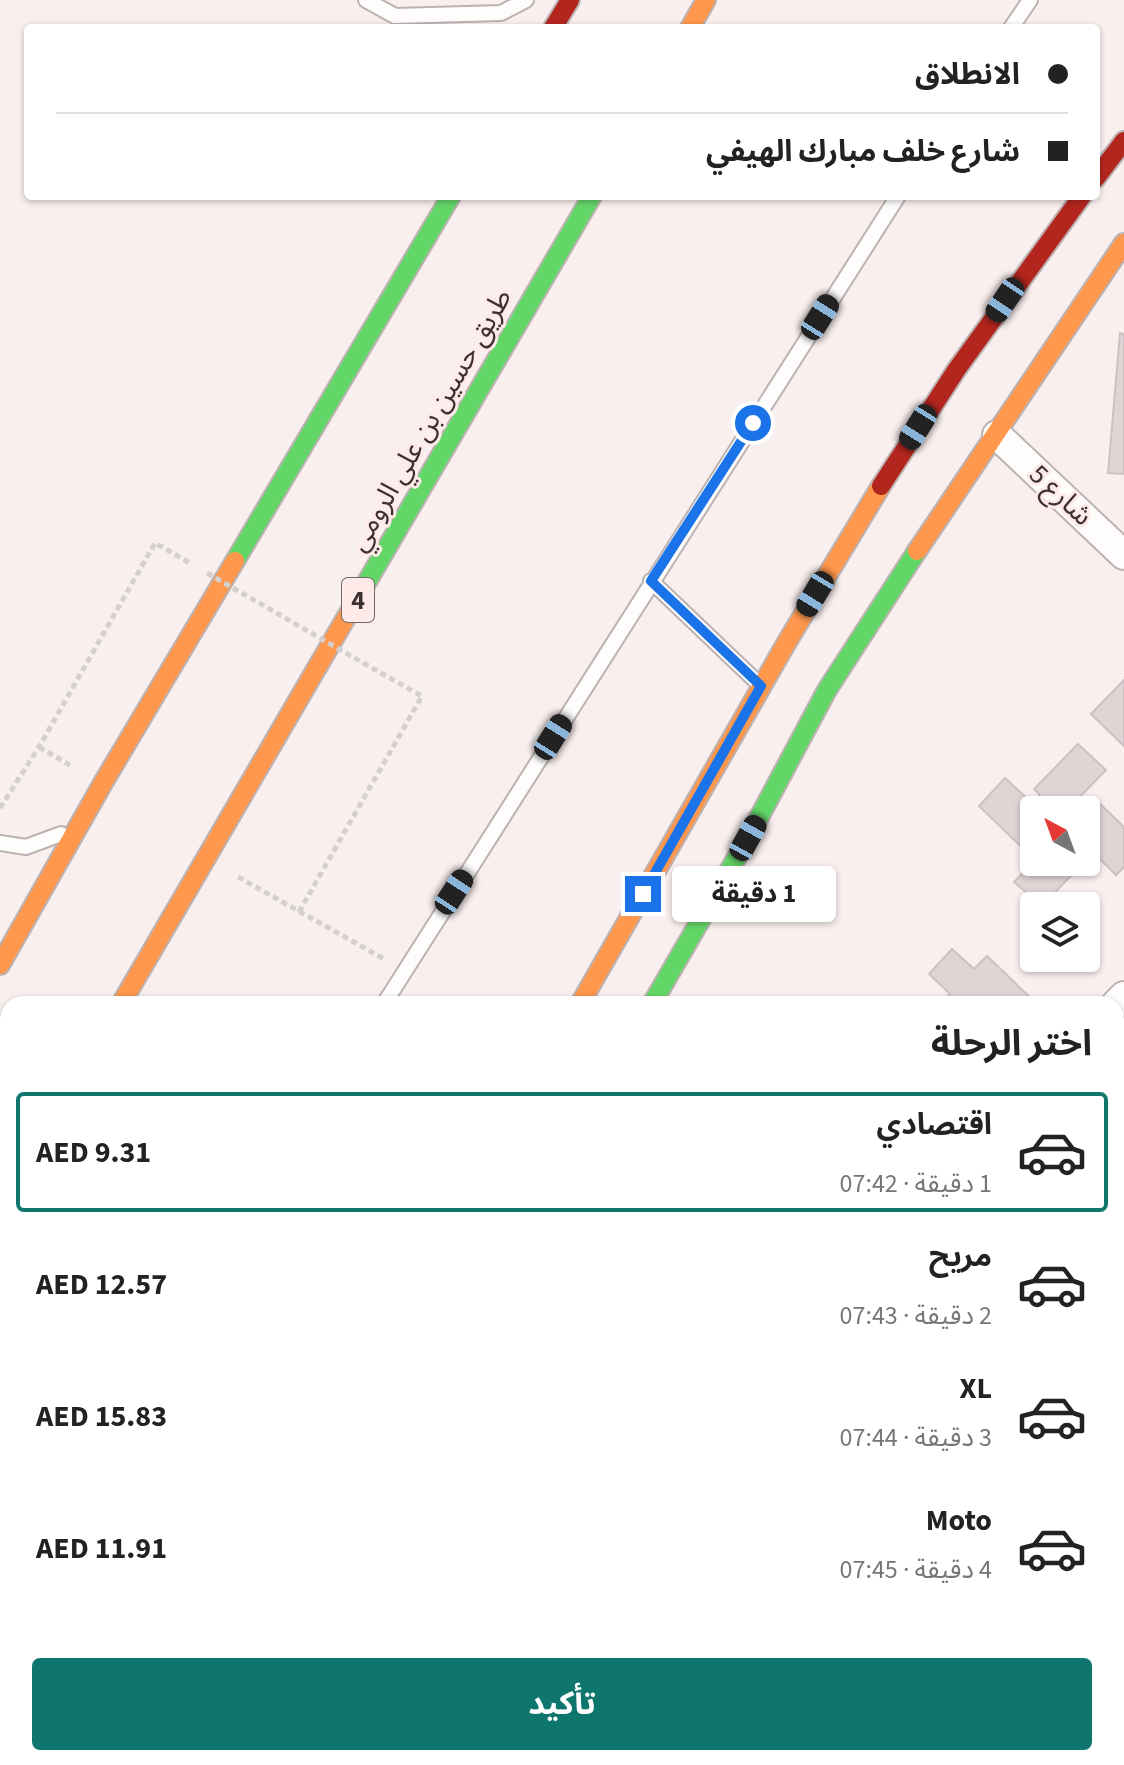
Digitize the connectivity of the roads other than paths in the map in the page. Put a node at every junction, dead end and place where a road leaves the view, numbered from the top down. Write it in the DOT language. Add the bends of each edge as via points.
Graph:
graph roads {
  1 [pos="366,0"];
  2 [pos="526,0"];
  3 [pos="570,0"];
  4 [pos="706,0"];
  5 [pos="1030,0"];
  6 [pos="398,22"];
  7 [pos="555,24"];
  8 [pos="692,24"];
  9 [pos="1014,24"];
  10 [pos="1124,141"];
  11 [pos="1100,173"];
  12 [pos="590,200"];
  13 [pos="895,200"];
  14 [pos="1079,200"];
  15 [pos="445,201"];
  16 [pos="1124,243"];
  17 [pos="997,435"];
  18 [pos="1124,555"];
  19 [pos="651,581"];
  20 [pos="761,686"];
  21 [pos="80,827"];
  22 [pos="748,838"];
  23 [pos="0,843"];
  24 [pos="720,848"];
  25 [pos="669,879"];
  26 [pos="695,890"];
  27 [pos="643,894"];
  28 [pos="702,918"];
  29 [pos="0,965"];
  30 [pos="127,996"];
  31 [pos="389,996"];
  32 [pos="585,996"];
  33 [pos="657,996"];
  1 -- 6 [label="lane"];
  2 -- 6 [label="lane" via="501,13"];
  3 -- 7 [label="main road"];
  4 -- 8 [label="main road"];
  5 -- 9 [label="lane"];
  10 -- 11 [label="main road"];
  12 -- 30 [label="main road, طريق حسين بن علي الرومي / 4"];
  13 -- 19 [label="lane"];
  14 -- 20 [label="main road" via="918,427"];
  15 -- 21 [label="main road"];
  16 -- 17 [label="main road"];
  17 -- 18 [label="street, شارع 5"];
  17 -- 22 [label="main road" via="827,690"];
  19 -- 20 [label="lane"];
  19 -- 31 [label="lane"];
  20 -- 27 [label="main road" via="693,822"];
  21 -- 23 [label="lane" via="26,847"];
  21 -- 29 [label="main road"];
  22 -- 24 [label="main road"];
  22 -- 28 [label="main road"];
  25 -- 27 [label="main road"];
  26 -- 28 [label="main road"];
  27 -- 32 [label="main road"];
  28 -- 33 [label="main road"];
}
